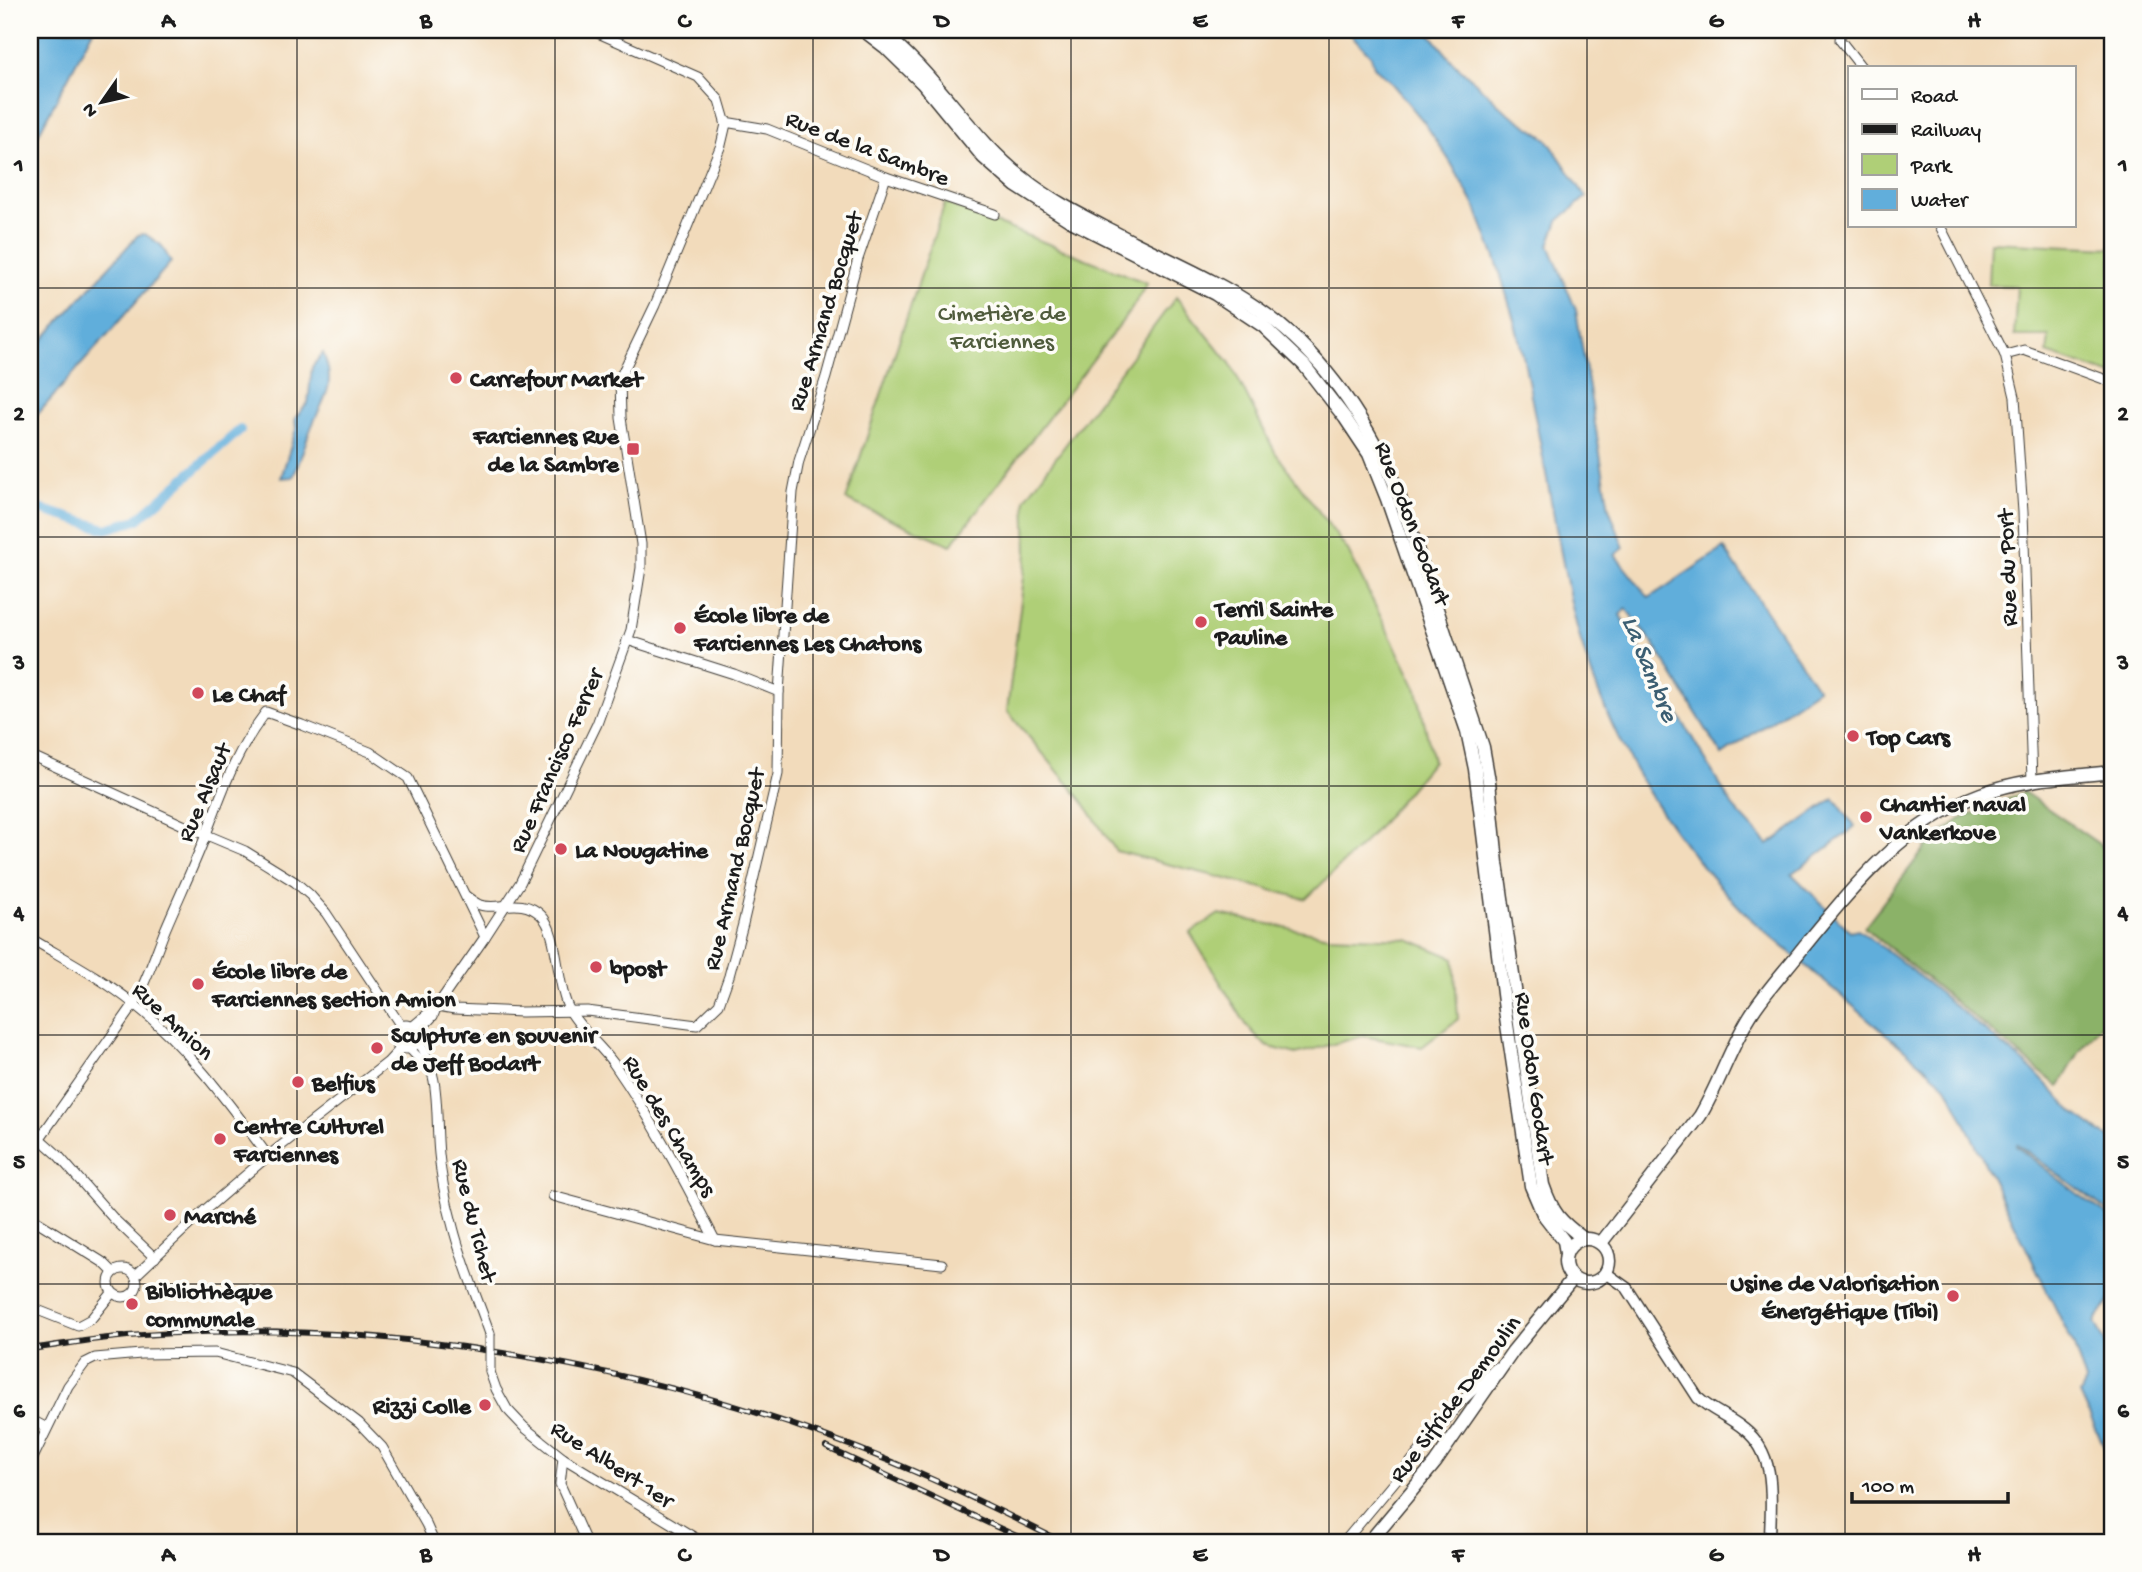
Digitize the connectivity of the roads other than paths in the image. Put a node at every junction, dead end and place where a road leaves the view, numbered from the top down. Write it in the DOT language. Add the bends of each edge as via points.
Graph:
graph roads {
  1 [pos="591,30"];
  2 [pos="863,30"];
  3 [pos="879,30"];
  4 [pos="1841,30"];
  5 [pos="1860,66"];
  6 [pos="725,122"];
  7 [pos="886,177"];
  8 [pos="995,214"];
  9 [pos="1941,228"];
  10 [pos="2005,355"];
  11 [pos="2112,382"];
  12 [pos="627,640"];
  13 [pos="779,692"];
  14 [pos="30,755"];
  15 [pos="2112,772"];
  16 [pos="2032,781"];
  17 [pos="206,835"];
  18 [pos="465,895"];
  19 [pos="507,904"];
  20 [pos="485,937"];
  21 [pos="30,938"];
  22 [pos="134,1004"];
  23 [pos="437,1006"];
  24 [pos="570,1011"];
  25 [pos="401,1026"];
  26 [pos="416,1033"];
  27 [pos="405,1049"];
  28 [pos="433,1074"];
  29 [pos="30,1130"];
  30 [pos="40,1138"];
  31 [pos="268,1156"];
  32 [pos="553,1196"];
  33 [pos="30,1217"];
  34 [pos="1584,1239"];
  35 [pos="715,1240"];
  36 [pos="1601,1243"];
  37 [pos="1566,1253"];
  38 [pos="155,1258"];
  39 [pos="942,1264"];
  40 [pos="113,1272"];
  41 [pos="1606,1273"];
  42 [pos="135,1276"];
  43 [pos="1573,1278"];
  44 [pos="112,1293"];
  45 [pos="30,1307"];
  46 [pos="1513,1351"];
  47 [pos="490,1372"];
  48 [pos="30,1419"];
  49 [pos="47,1427"];
  50 [pos="563,1458"];
  51 [pos="30,1464"];
  52 [pos="434,1542"];
  53 [pos="586,1542"];
  54 [pos="702,1542"];
  55 [pos="1344,1542"];
  56 [pos="1368,1542"];
  57 [pos="1770,1542"];
  1 -- 6 [label="street" via="698,77 719,100"];
  2 -- 37 [label="main road, Rue Odon Godart" via="923,84 983,157 1016,186 1069,220 1215,295 1264,326 1304,365 1369,454 1467,731 1531,1186 1543,1214 1564,1241"];
  3 -- 34 [label="main road, Rue Odon Godart" via="927,73 991,149 1023,178 1073,210 1260,310 1328,373 1357,411 1397,489 1483,747 1543,1185 1556,1215"];
  4 -- 5 [label="street" via="1840,40"];
  6 -- 7 [label="street, Rue de la Sambre" via="767,130"];
  6 -- 12 [label="street, Rue Francisco Ferrer" via="721,145 620,378 621,418 641,544"];
  7 -- 8 [label="street, Rue de la Sambre"];
  7 -- 13 [label="street, Rue Armand Bocquet" via="799,461"];
  9 -- 10 [label="street, Rue du Port"];
  10 -- 11 [label="street" via="2024,350"];
  10 -- 16 [label="street, Rue du Port" via="2015,397 2023,512"];
  12 -- 13 [label="street"];
  12 -- 19 [label="street, Rue Francisco Ferrer" via="597,724"];
  13 -- 24 [label="street, Rue Armand Bocquet" via="778,774 719,1004 697,1025"];
  14 -- 17 [label="street"];
  15 -- 16 [label="main road"];
  16 -- 36 [label="main road" via="1982,793 1945,811 1899,842 1849,892 1750,1016 1700,1116"];
  17 -- 18 [label="street, Rue Alsaut" via="228,774 265,712 370,752 408,778"];
  17 -- 22 [label="street, Rue Alsaut"];
  17 -- 25 [label="street" via="245,851 310,895"];
  18 -- 19 [label="street" via="480,905"];
  18 -- 20 [label="street, Rue Alsaut"];
  19 -- 20 [label="street, Rue Francisco Ferrer"];
  19 -- 24 [label="street, Rue des Champs" via="528,907 541,914 549,926"];
  20 -- 23 [label="street, Rue Francisco Ferrer"];
  21 -- 22 [label="street, Rue Amion"];
  22 -- 30 [label="street, Rue Alsaut"];
  22 -- 31 [label="street, Rue Amion" via="191,1057"];
  23 -- 24 [label="street, Rue Armand Bocquet"];
  23 -- 26 [label="street, Rue Francisco Ferrer"];
  24 -- 35 [label="street, Rue des Champs" via="613,1064 664,1142"];
  25 -- 26 [label="street"];
  25 -- 27 [label="street" via="394,1040"];
  26 -- 27 [label="street, Rue Francisco Ferrer"];
  26 -- 28 [label="street, Rue du Tchet"];
  27 -- 28 [label="street"];
  27 -- 31 [label="street, Rue Francisco Ferrer"];
  28 -- 47 [label="street, Rue du Tchet, bridge" via="444,1186 466,1273 490,1334"];
  29 -- 30 [label="street"];
  30 -- 38 [label="street"];
  31 -- 38 [label="street, Rue Francisco Ferrer"];
  32 -- 35 [label="street"];
  33 -- 40 [label="street"];
  34 -- 36 [label="main road"];
  34 -- 37 [label="main road"];
  35 -- 39 [label="street"];
  36 -- 41 [label="main road" via="1609,1254"];
  37 -- 43 [label="main road" via="1565,1265"];
  38 -- 42 [label="street, Rue Francisco Ferrer"];
  40 -- 42 [label="street" via="125,1269"];
  40 -- 44 [label="street" via="108,1283"];
  41 -- 43 [label="main road" via="1589,1283"];
  41 -- 57 [label="street" via="1627,1288 1698,1398 1755,1437 1764,1451 1770,1471"];
  42 -- 44 [label="street" via="136,1289 130,1296"];
  43 -- 46 [label="main road, Rue Sifride Demoulin"];
  44 -- 45 [label="street" via="91,1319 78,1326"];
  46 -- 55 [label="street" via="1461,1402"];
  46 -- 56 [label="main road, Rue Sifride Demoulin" via="1435,1463"];
  47 -- 50 [label="street, Rue Albert 1er" via="507,1409"];
  48 -- 49 [label="street"];
  49 -- 51 [label="street"];
  49 -- 52 [label="street" via="68,1386 85,1363 95,1358 215,1353 293,1373 359,1423 382,1447"];
  50 -- 53 [label="street" via="560,1484"];
  50 -- 54 [label="street, Rue Albert 1er"];
}
